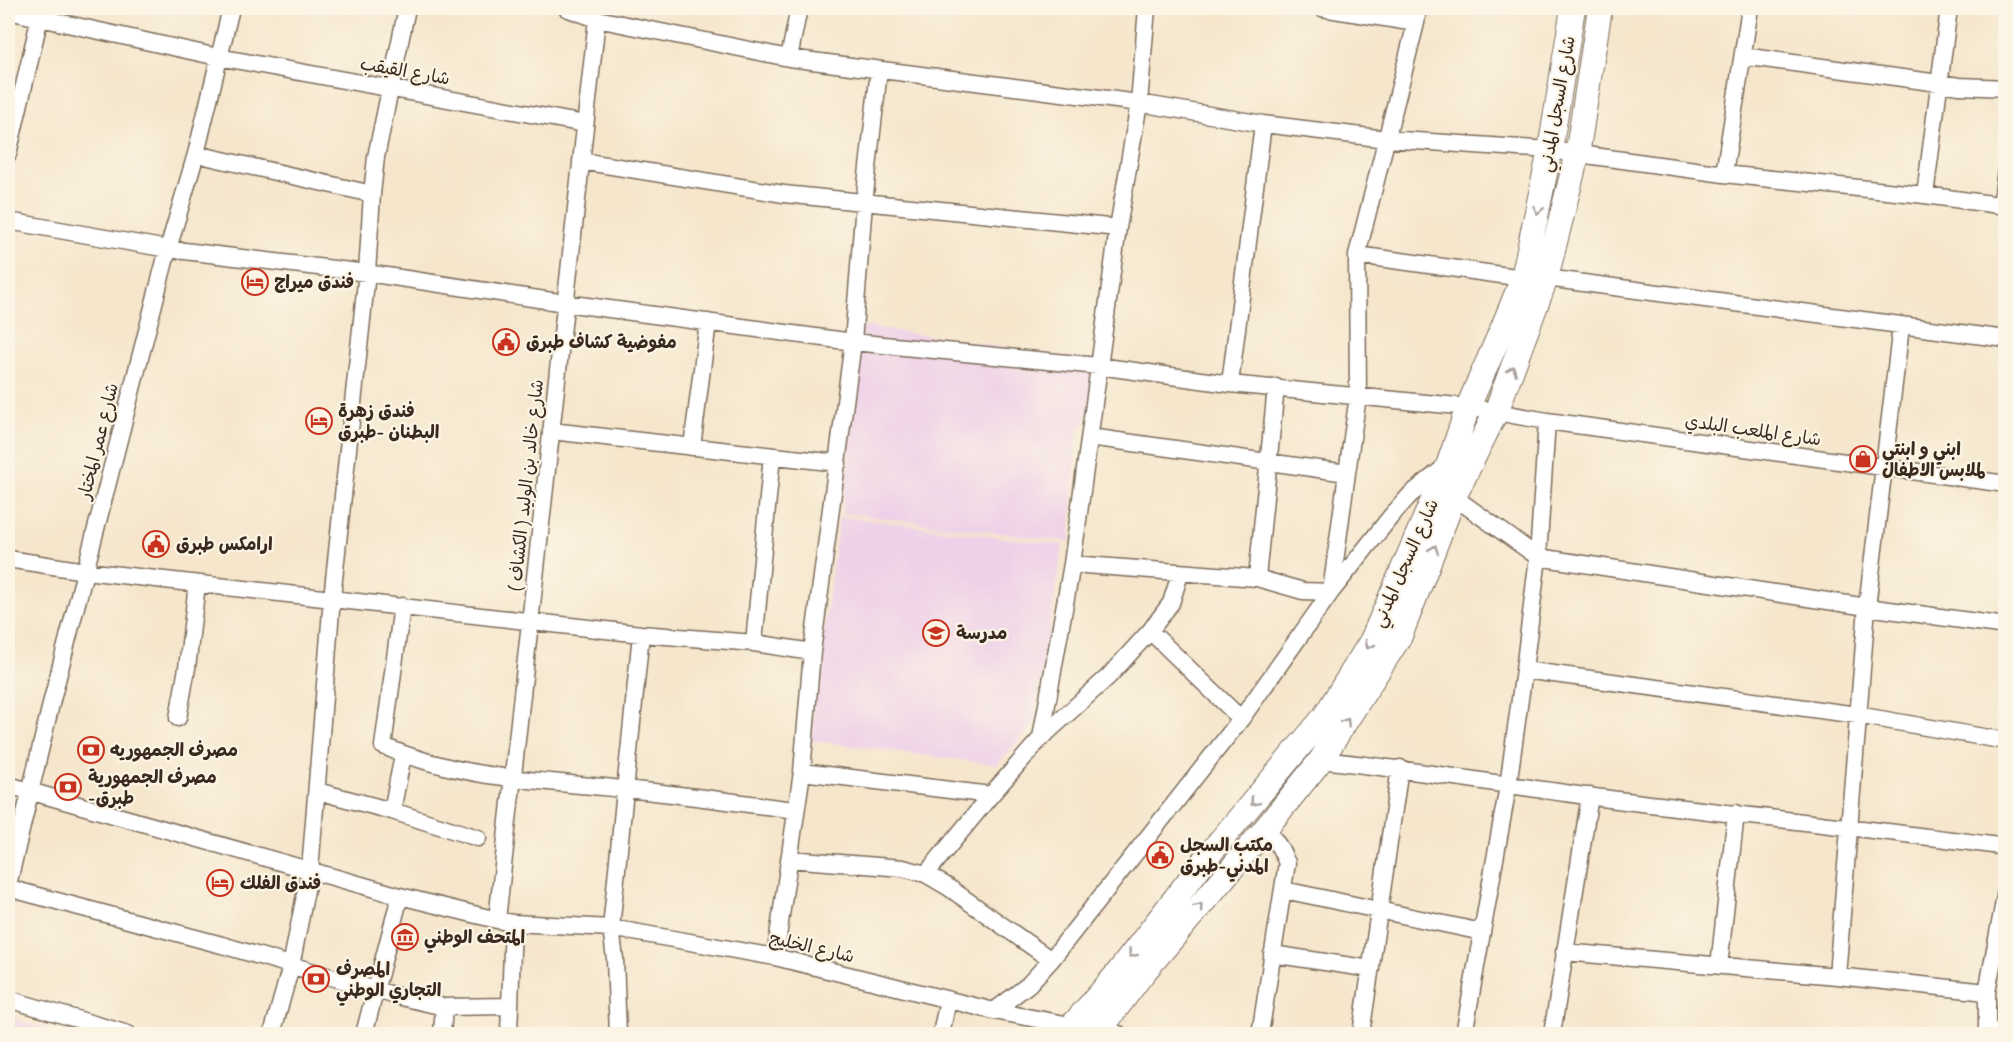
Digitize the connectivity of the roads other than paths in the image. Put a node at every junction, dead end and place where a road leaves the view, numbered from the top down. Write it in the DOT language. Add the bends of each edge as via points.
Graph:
graph roads {
  1 [pos="231,8"];
  2 [pos="407,8"];
  3 [pos="566,8"];
  4 [pos="799,8"];
  5 [pos="1147,8"];
  6 [pos="1322,8"];
  7 [pos="1574,8"];
  8 [pos="1600,8"];
  9 [pos="1750,8"];
  10 [pos="1949,8"];
  11 [pos="8,11"];
  12 [pos="41,13"];
  13 [pos="1417,15"];
  14 [pos="597,19"];
  15 [pos="1743,56"];
  16 [pos="218,57"];
  17 [pos="789,58"];
  18 [pos="879,70"];
  19 [pos="1938,83"];
  20 [pos="2006,88"];
  21 [pos="391,89"];
  22 [pos="1139,103"];
  23 [pos="585,124"];
  24 [pos="1263,124"];
  25 [pos="1386,139"];
  26 [pos="1550,150"];
  27 [pos="8,154"];
  28 [pos="196,154"];
  29 [pos="1577,155"];
  30 [pos="581,160"];
  31 [pos="2006,170"];
  32 [pos="1724,174"];
  33 [pos="372,194"];
  34 [pos="1924,195"];
  35 [pos="864,203"];
  36 [pos="2003,206"];
  37 [pos="8,221"];
  38 [pos="1118,228"];
  39 [pos="168,249"];
  40 [pos="1357,255"];
  41 [pos="367,273"];
  42 [pos="1534,278"];
  43 [pos="565,303"];
  44 [pos="708,322"];
  45 [pos="1901,326"];
  46 [pos="2006,339"];
  47 [pos="853,342"];
  48 [pos="1098,366"];
  49 [pos="1230,384"];
  50 [pos="1276,387"];
  51 [pos="1358,396"];
  52 [pos="1468,407"];
  53 [pos="1496,412"];
  54 [pos="1547,421"];
  55 [pos="551,431"];
  56 [pos="1090,437"];
  57 [pos="692,447"];
  58 [pos="772,456"];
  59 [pos="838,463"];
  60 [pos="1269,463"];
  61 [pos="1449,464"];
  62 [pos="1884,468"];
  63 [pos="1347,472"];
  64 [pos="2006,484"];
  65 [pos="1454,497"];
  66 [pos="1538,558"];
  67 [pos="8,559"];
  68 [pos="1072,564"];
  69 [pos="85,572"];
  70 [pos="1180,574"];
  71 [pos="1257,578"];
  72 [pos="197,584"];
  73 [pos="1331,592"];
  74 [pos="332,598"];
  75 [pos="402,606"];
  76 [pos="1867,607"];
  77 [pos="530,621"];
  78 [pos="2006,626"];
  79 [pos="1150,631"];
  80 [pos="641,634"];
  81 [pos="754,643"];
  82 [pos="812,652"];
  83 [pos="1524,670"];
  84 [pos="1857,716"];
  85 [pos="178,718"];
  86 [pos="1240,719"];
  87 [pos="1041,738"];
  88 [pos="2006,741"];
  89 [pos="403,755"];
  90 [pos="1321,760"];
  91 [pos="1400,768"];
  92 [pos="802,772"];
  93 [pos="513,780"];
  94 [pos="8,785"];
  95 [pos="1508,786"];
  96 [pos="624,789"];
  97 [pos="29,790"];
  98 [pos="317,791"];
  99 [pos="991,795"];
  100 [pos="1590,796"];
  101 [pos="796,810"];
  102 [pos="392,811"];
  103 [pos="1736,813"];
  104 [pos="1848,826"];
  105 [pos="1266,828"];
  106 [pos="478,838"];
  107 [pos="2006,847"];
  108 [pos="789,859"];
  109 [pos="310,870"];
  110 [pos="926,874"];
  111 [pos="8,887"];
  112 [pos="1284,890"];
  113 [pos="2006,891"];
  114 [pos="400,896"];
  115 [pos="1379,911"];
  116 [pos="505,921"];
  117 [pos="610,928"];
  118 [pos="1482,932"];
  119 [pos="2001,948"];
  120 [pos="1564,952"];
  121 [pos="1272,954"];
  122 [pos="774,957"];
  123 [pos="1050,960"];
  124 [pos="291,966"];
  125 [pos="1719,966"];
  126 [pos="1371,969"];
  127 [pos="1837,976"];
  128 [pos="376,989"];
  129 [pos="1987,992"];
  130 [pos="8,999"];
  131 [pos="948,1000"];
  132 [pos="509,1006"];
  133 [pos="444,1007"];
  134 [pos="994,1011"];
  135 [pos="1069,1030"];
  136 [pos="1105,1033"];
  137 [pos="1987,1033"];
  138 [pos="2006,1034"];
  139 [pos="128,1035"];
  140 [pos="272,1035"];
  141 [pos="364,1035"];
  142 [pos="442,1035"];
  143 [pos="509,1035"];
  144 [pos="618,1035"];
  145 [pos="941,1035"];
  146 [pos="1260,1035"];
  147 [pos="1361,1035"];
  148 [pos="1464,1035"];
  149 [pos="1552,1035"];
  1 -- 16 [label="street, شارع عمر المختار"];
  2 -- 21 [label="street"];
  3 -- 14 [label="street"];
  4 -- 17 [label="street"];
  5 -- 22 [label="street"];
  6 -- 13 [label="street"];
  7 -- 26 [label="street, شارع السجل المدني"];
  8 -- 29 [label="street, شارع السجل المدني"];
  9 -- 15 [label="street"];
  10 -- 19 [label="street"];
  11 -- 12 [label="street, شارع القيقب"];
  12 -- 16 [label="street, شارع القيقب"];
  12 -- 27 [label="street"];
  13 -- 25 [label="street"];
  14 -- 17 [label="street"];
  14 -- 23 [label="street, شارع خالد بن الوليد ( الكشاف )"];
  15 -- 19 [label="street"];
  15 -- 32 [label="street"];
  16 -- 21 [label="street, شارع القيقب"];
  16 -- 28 [label="street, شارع عمر المختار"];
  17 -- 18 [label="street"];
  18 -- 22 [label="street"];
  18 -- 35 [label="street"];
  19 -- 20 [label="street"];
  19 -- 34 [label="street"];
  21 -- 23 [label="street, شارع القيقب"];
  21 -- 33 [label="street"];
  22 -- 24 [label="street"];
  22 -- 38 [label="street"];
  23 -- 30 [label="street, شارع خالد بن الوليد ( الكشاف )"];
  24 -- 25 [label="street"];
  24 -- 49 [label="street"];
  25 -- 26 [label="street"];
  25 -- 40 [label="street"];
  26 -- 29 [label="street"];
  26 -- 42 [label="street, شارع السجل المدني, one-way"];
  28 -- 33 [label="street"];
  28 -- 39 [label="street, شارع عمر المختار"];
  29 -- 32 [label="street"];
  29 -- 42 [label="street, شارع السجل المدني"];
  30 -- 35 [label="street" via="784,194"];
  30 -- 43 [label="street, شارع خالد بن الوليد ( الكشاف )"];
  31 -- 36 [label="street"];
  32 -- 34 [label="street"];
  33 -- 41 [label="street"];
  34 -- 36 [label="street"];
  35 -- 38 [label="street"];
  35 -- 47 [label="street"];
  37 -- 39 [label="street, شارع الملعب البلدي"];
  38 -- 48 [label="street"];
  39 -- 41 [label="street, شارع الملعب البلدي"];
  39 -- 69 [label="street, شارع عمر المختار"];
  40 -- 42 [label="street"];
  40 -- 51 [label="street"];
  41 -- 43 [label="street, شارع الملعب البلدي"];
  41 -- 74 [label="street"];
  42 -- 45 [label="street"];
  42 -- 52 [label="street, شارع السجل المدني" via="1503,327"];
  53 -- 42 [label="street, شارع السجل المدني, one-way"];
  43 -- 44 [label="street, شارع الملعب البلدي"];
  43 -- 55 [label="street, شارع خالد بن الوليد ( الكشاف )"];
  44 -- 47 [label="street, شارع الملعب البلدي"];
  44 -- 57 [label="street"];
  45 -- 46 [label="street"];
  45 -- 62 [label="street"];
  47 -- 48 [label="street, شارع الملعب البلدي"];
  47 -- 59 [label="street"];
  48 -- 49 [label="street, شارع الملعب البلدي"];
  48 -- 56 [label="street"];
  49 -- 50 [label="street, شارع الملعب البلدي"];
  50 -- 51 [label="street, شارع الملعب البلدي"];
  50 -- 60 [label="street"];
  51 -- 52 [label="street, شارع الملعب البلدي"];
  51 -- 63 [label="street"];
  52 -- 53 [label="street, شارع الملعب البلدي"];
  52 -- 61 [label="street, شارع السجل المدني"];
  53 -- 54 [label="street, شارع الملعب البلدي"];
  53 -- 65 [label="street, شارع السجل المدني"];
  54 -- 62 [label="street, شارع الملعب البلدي"];
  54 -- 66 [label="street"];
  55 -- 57 [label="street"];
  55 -- 77 [label="street, شارع خالد بن الوليد ( الكشاف )"];
  56 -- 60 [label="street"];
  56 -- 68 [label="street"];
  57 -- 58 [label="street"];
  58 -- 59 [label="street"];
  58 -- 81 [label="street"];
  59 -- 82 [label="street"];
  60 -- 63 [label="street"];
  60 -- 71 [label="street"];
  61 -- 73 [label="street" via="1410,495"];
  61 -- 135 [label="street, شارع السجل المدني, one-way" via="1372,640 1325,716"];
  62 -- 64 [label="street, شارع الملعب البلدي"];
  62 -- 76 [label="street"];
  63 -- 73 [label="street"];
  65 -- 66 [label="street"];
  90 -- 65 [label="street, شارع السجل المدني, one-way" via="1400,636"];
  66 -- 76 [label="street"];
  66 -- 83 [label="street"];
  67 -- 69 [label="street"];
  68 -- 70 [label="street"];
  68 -- 87 [label="street"];
  69 -- 72 [label="street"];
  69 -- 97 [label="street, شارع عمر المختار"];
  70 -- 71 [label="street"];
  70 -- 79 [label="street" via="1171,603"];
  71 -- 73 [label="street" via="1303,591"];
  72 -- 74 [label="street"];
  72 -- 85 [label="street"];
  73 -- 86 [label="street"];
  74 -- 75 [label="street"];
  74 -- 98 [label="street"];
  75 -- 77 [label="street"];
  75 -- 89 [label="street" via="383,746"];
  76 -- 78 [label="street"];
  76 -- 84 [label="street"];
  77 -- 80 [label="street"];
  77 -- 93 [label="street, شارع خالد بن الوليد ( الكشاف )"];
  79 -- 86 [label="street"];
  79 -- 87 [label="street" via="1109,676"];
  80 -- 81 [label="street"];
  80 -- 96 [label="street"];
  81 -- 82 [label="street"];
  82 -- 92 [label="street"];
  83 -- 84 [label="street"];
  83 -- 95 [label="street"];
  84 -- 88 [label="street"];
  84 -- 104 [label="street"];
  86 -- 123 [label="street"];
  87 -- 99 [label="street"];
  89 -- 93 [label="street" via="477,775"];
  89 -- 102 [label="street"];
  90 -- 91 [label="street"];
  90 -- 105 [label="street, شارع السجل المدني"];
  91 -- 95 [label="street"];
  91 -- 115 [label="street"];
  92 -- 99 [label="street"];
  92 -- 101 [label="street"];
  93 -- 96 [label="street"];
  93 -- 116 [label="street, شارع خالد بن الوليد ( الكشاف )"];
  94 -- 97 [label="street, شارع الخليج"];
  95 -- 100 [label="street"];
  95 -- 118 [label="street"];
  96 -- 101 [label="street"];
  96 -- 117 [label="street"];
  97 -- 109 [label="street, شارع الخليج"];
  97 -- 111 [label="street, شارع عمر المختار"];
  98 -- 102 [label="street"];
  98 -- 109 [label="street"];
  99 -- 110 [label="street"];
  100 -- 103 [label="street"];
  100 -- 120 [label="street"];
  101 -- 108 [label="street"];
  102 -- 106 [label="street"];
  103 -- 104 [label="street"];
  103 -- 125 [label="street"];
  104 -- 107 [label="street"];
  104 -- 127 [label="street"];
  105 -- 112 [label="street" via="1287,864"];
  136 -- 105 [label="street, شارع السجل المدني, one-way" via="1143,973"];
  108 -- 110 [label="street" via="903,868"];
  108 -- 122 [label="street"];
  109 -- 114 [label="street, شارع الخليج"];
  109 -- 124 [label="street"];
  110 -- 123 [label="street"];
  111 -- 124 [label="street"];
  112 -- 115 [label="street"];
  112 -- 121 [label="street"];
  113 -- 119 [label="street"];
  114 -- 116 [label="street, شارع الخليج"];
  114 -- 128 [label="street"];
  115 -- 118 [label="street"];
  115 -- 126 [label="street"];
  116 -- 117 [label="street, شارع الخليج"];
  116 -- 132 [label="street, شارع خالد بن الوليد ( الكشاف )"];
  117 -- 122 [label="street, شارع الخليج"];
  117 -- 144 [label="street"];
  118 -- 148 [label="street"];
  119 -- 129 [label="street"];
  120 -- 125 [label="street"];
  120 -- 149 [label="street"];
  121 -- 126 [label="street"];
  121 -- 146 [label="street"];
  122 -- 131 [label="street, شارع الخليج"];
  123 -- 134 [label="street" via="1028,985"];
  124 -- 128 [label="street"];
  124 -- 140 [label="street"];
  125 -- 127 [label="street"];
  126 -- 147 [label="street"];
  127 -- 129 [label="street"];
  128 -- 133 [label="street"];
  128 -- 141 [label="street"];
  129 -- 137 [label="street"];
  130 -- 139 [label="street"];
  131 -- 134 [label="street, شارع الخليج"];
  131 -- 145 [label="street"];
  132 -- 133 [label="street"];
  132 -- 143 [label="street, شارع خالد بن الوليد ( الكشاف )"];
  133 -- 142 [label="street"];
  134 -- 135 [label="street, شارع الخليج"];
  135 -- 136 [label="street, شارع الخليج"];
  137 -- 138 [label="street"];
}
